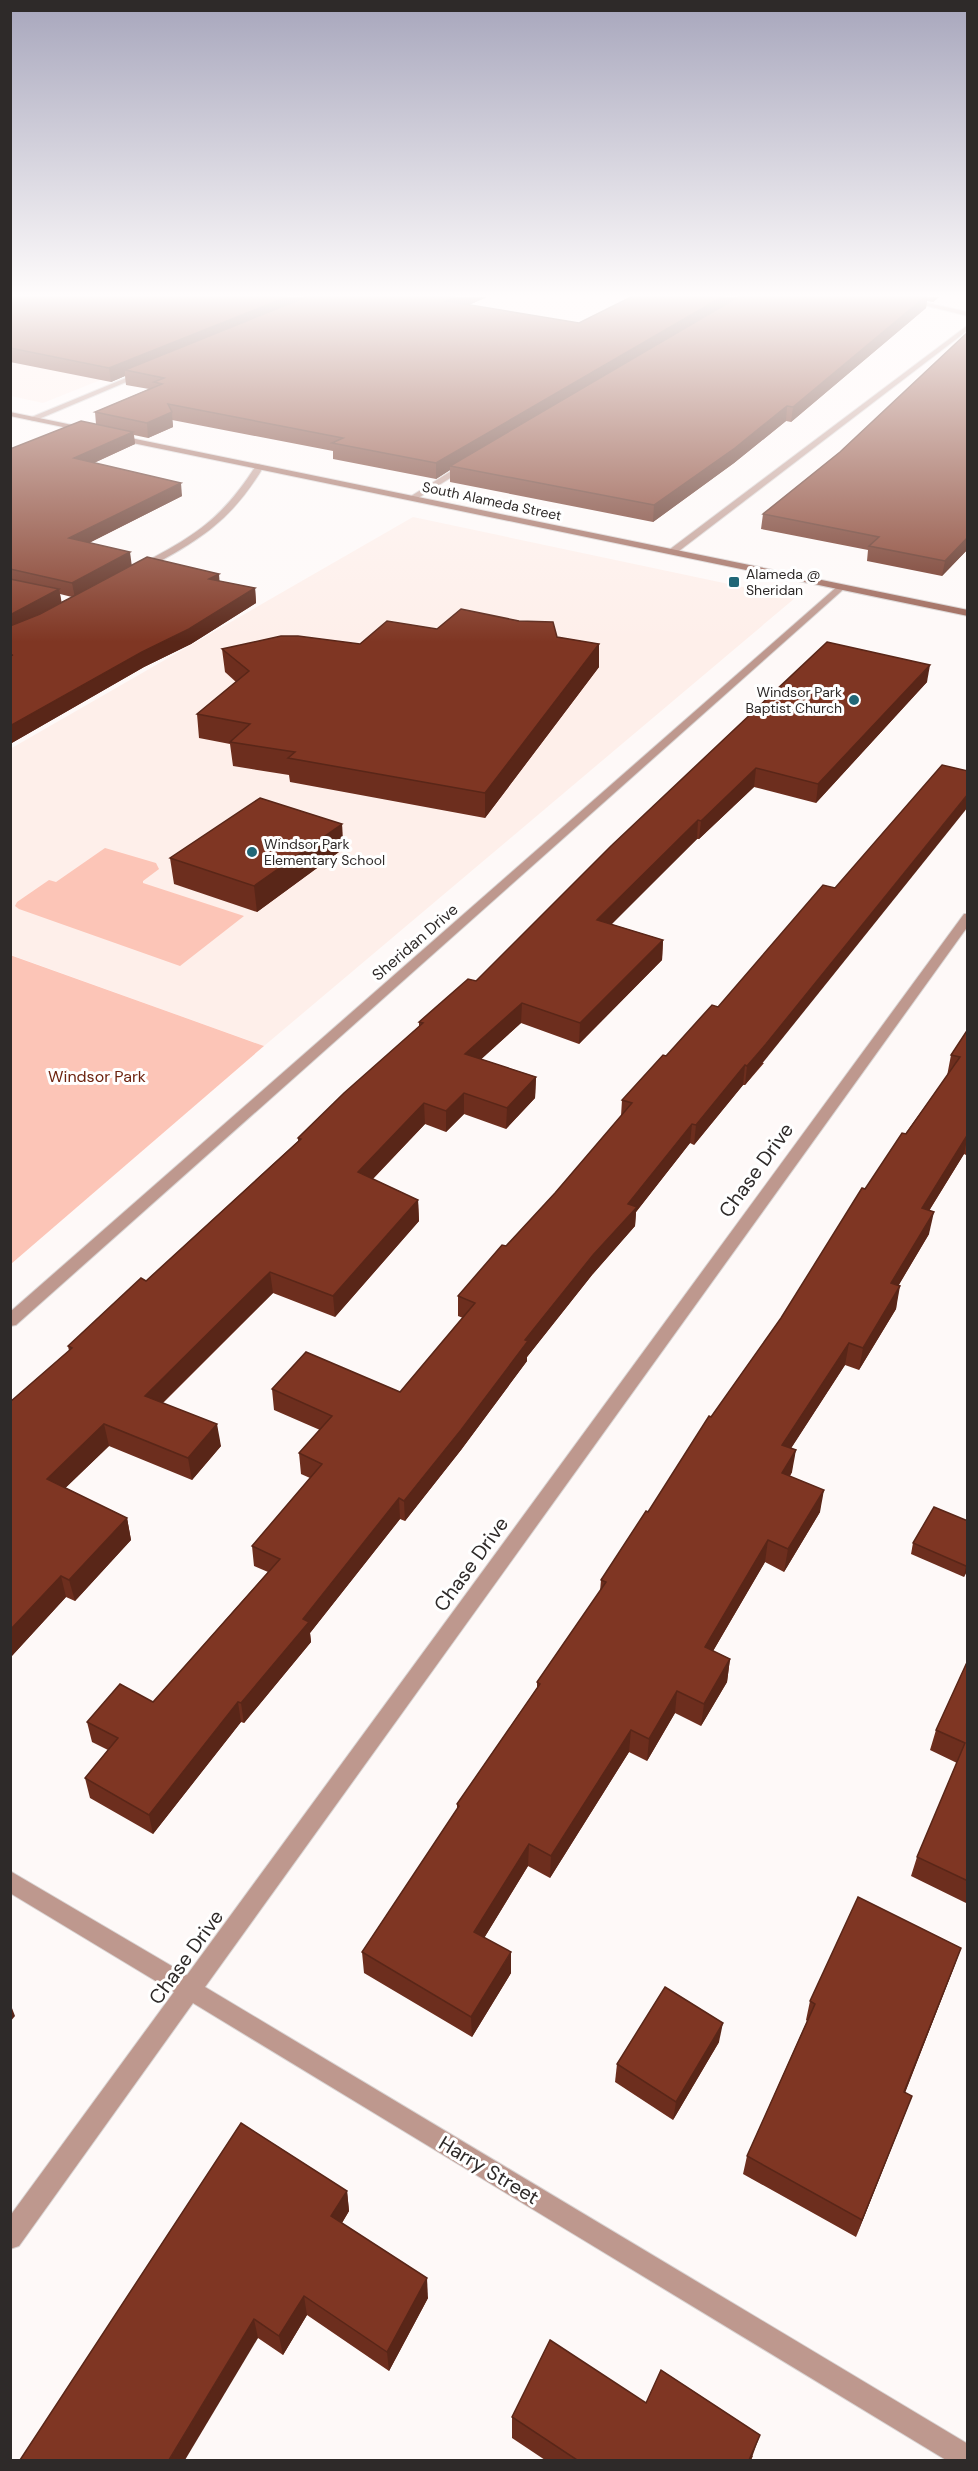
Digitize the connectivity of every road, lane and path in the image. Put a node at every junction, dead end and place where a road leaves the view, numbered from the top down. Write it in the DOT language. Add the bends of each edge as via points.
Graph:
graph roads {
  1 [pos="48,412"];
  2 [pos="856,412"];
  3 [pos="10,414"];
  4 [pos="32,419"];
  5 [pos="98,433"];
  6 [pos="109,435"];
  7 [pos="474,461"];
  8 [pos="260,466"];
  9 [pos="412,498"];
  10 [pos="672,552"];
  11 [pos="127,576"];
  12 [pos="842,587"];
  13 [pos="968,613"];
  14 [pos="968,917"];
  15 [pos="10,1321"];
  16 [pos="10,1881"];
  17 [pos="190,1990"];
  18 [pos="10,2237"];
  19 [pos="967,2459"];
  1 -- 4 [label="street"];
  2 -- 10 [label="street"];
  3 -- 4 [label="main road"];
  4 -- 5 [label="main road"];
  6 -- 8 [label="main road, South Alameda Street"];
  7 -- 9 [label="street"];
  8 -- 9 [label="main road, South Alameda Street"];
  8 -- 11 [label="street" via="248,489 218,522"];
  9 -- 10 [label="main road, South Alameda Street"];
  10 -- 12 [label="main road, South Alameda Street"];
  12 -- 13 [label="main road, South Alameda Street"];
  12 -- 15 [label="street, Sheridan Drive"];
  14 -- 17 [label="street, Chase Drive"];
  16 -- 17 [label="street, Harry Street"];
  17 -- 18 [label="street, Chase Drive"];
  17 -- 19 [label="street, Harry Street"];
}
